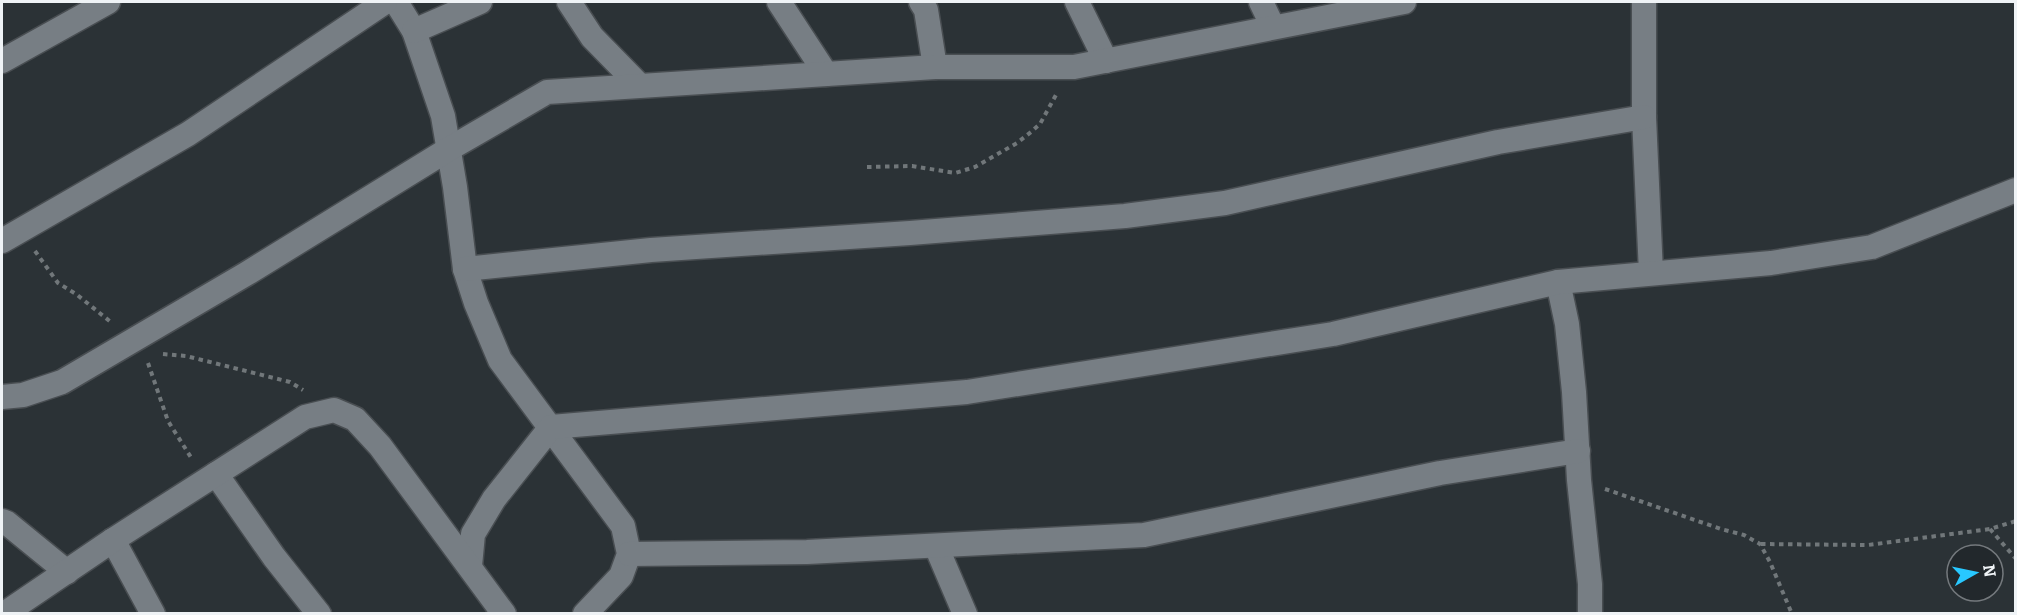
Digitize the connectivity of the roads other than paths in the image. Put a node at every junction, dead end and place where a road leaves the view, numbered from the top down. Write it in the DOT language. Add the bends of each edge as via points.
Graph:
graph roads {
  1 [pos="108,2"];
  2 [pos="385,2"];
  3 [pos="396,2"];
  4 [pos="480,2"];
  5 [pos="569,2"];
  6 [pos="779,2"];
  7 [pos="921,2"];
  8 [pos="1077,2"];
  9 [pos="1261,2"];
  10 [pos="1404,2"];
  11 [pos="1644,2"];
  12 [pos="1273,27"];
  13 [pos="414,31"];
  14 [pos="2,61"];
  15 [pos="1106,61"];
  16 [pos="935,67"];
  17 [pos="826,74"];
  18 [pos="639,85"];
  19 [pos="1644,117"];
  20 [pos="448,149"];
  21 [pos="2016,190"];
  22 [pos="10,236"];
  23 [pos="465,269"];
  24 [pos="1651,273"];
  25 [pos="1558,282"];
  26 [pos="2,397"];
  27 [pos="551,426"];
  28 [pos="1578,451"];
  29 [pos="211,477"];
  30 [pos="2,521"];
  31 [pos="112,540"];
  32 [pos="936,546"];
  33 [pos="629,554"];
  34 [pos="470,566"];
  35 [pos="68,572"];
  36 [pos="4,614"];
  37 [pos="153,614"];
  38 [pos="319,614"];
  39 [pos="504,614"];
  40 [pos="585,614"];
  41 [pos="965,614"];
  42 [pos="1590,614"];
  1 -- 14 [label="street"];
  2 -- 22 [label="street" via="188,134"];
  3 -- 13 [label="street"];
  4 -- 13 [label="street"];
  5 -- 18 [label="street" via="592,37"];
  6 -- 17 [label="street"];
  7 -- 16 [label="street" via="926,10"];
  8 -- 15 [label="street"];
  9 -- 12 [label="street"];
  10 -- 12 [label="street"];
  11 -- 19 [label="street"];
  12 -- 15 [label="street"];
  13 -- 20 [label="street" via="443,116"];
  15 -- 16 [label="street" via="1074,67"];
  16 -- 17 [label="street"];
  17 -- 18 [label="street"];
  18 -- 20 [label="street" via="547,92"];
  19 -- 23 [label="street" via="1498,142 1225,203 1113,217 651,250"];
  19 -- 24 [label="street"];
  20 -- 23 [label="street"];
  20 -- 26 [label="street" via="138,344 62,382"];
  21 -- 24 [label="street" via="1872,247 1771,263"];
  23 -- 27 [label="street" via="500,360"];
  24 -- 25 [label="street"];
  25 -- 27 [label="street" via="1333,334 967,392"];
  25 -- 28 [label="street" via="1567,324"];
  27 -- 33 [label="street" via="623,526"];
  27 -- 34 [label="street" via="494,499 473,534"];
  28 -- 32 [label="street" via="1440,473 1144,535"];
  28 -- 42 [label="street"];
  29 -- 31 [label="street"];
  29 -- 34 [label="street" via="305,417 334,410 355,419 380,446"];
  29 -- 38 [label="street"];
  30 -- 35 [label="street"];
  31 -- 35 [label="street"];
  31 -- 37 [label="street"];
  32 -- 33 [label="street"];
  32 -- 41 [label="street"];
  33 -- 40 [label="street" via="621,576"];
  34 -- 39 [label="street"];
  35 -- 36 [label="street"];
}
